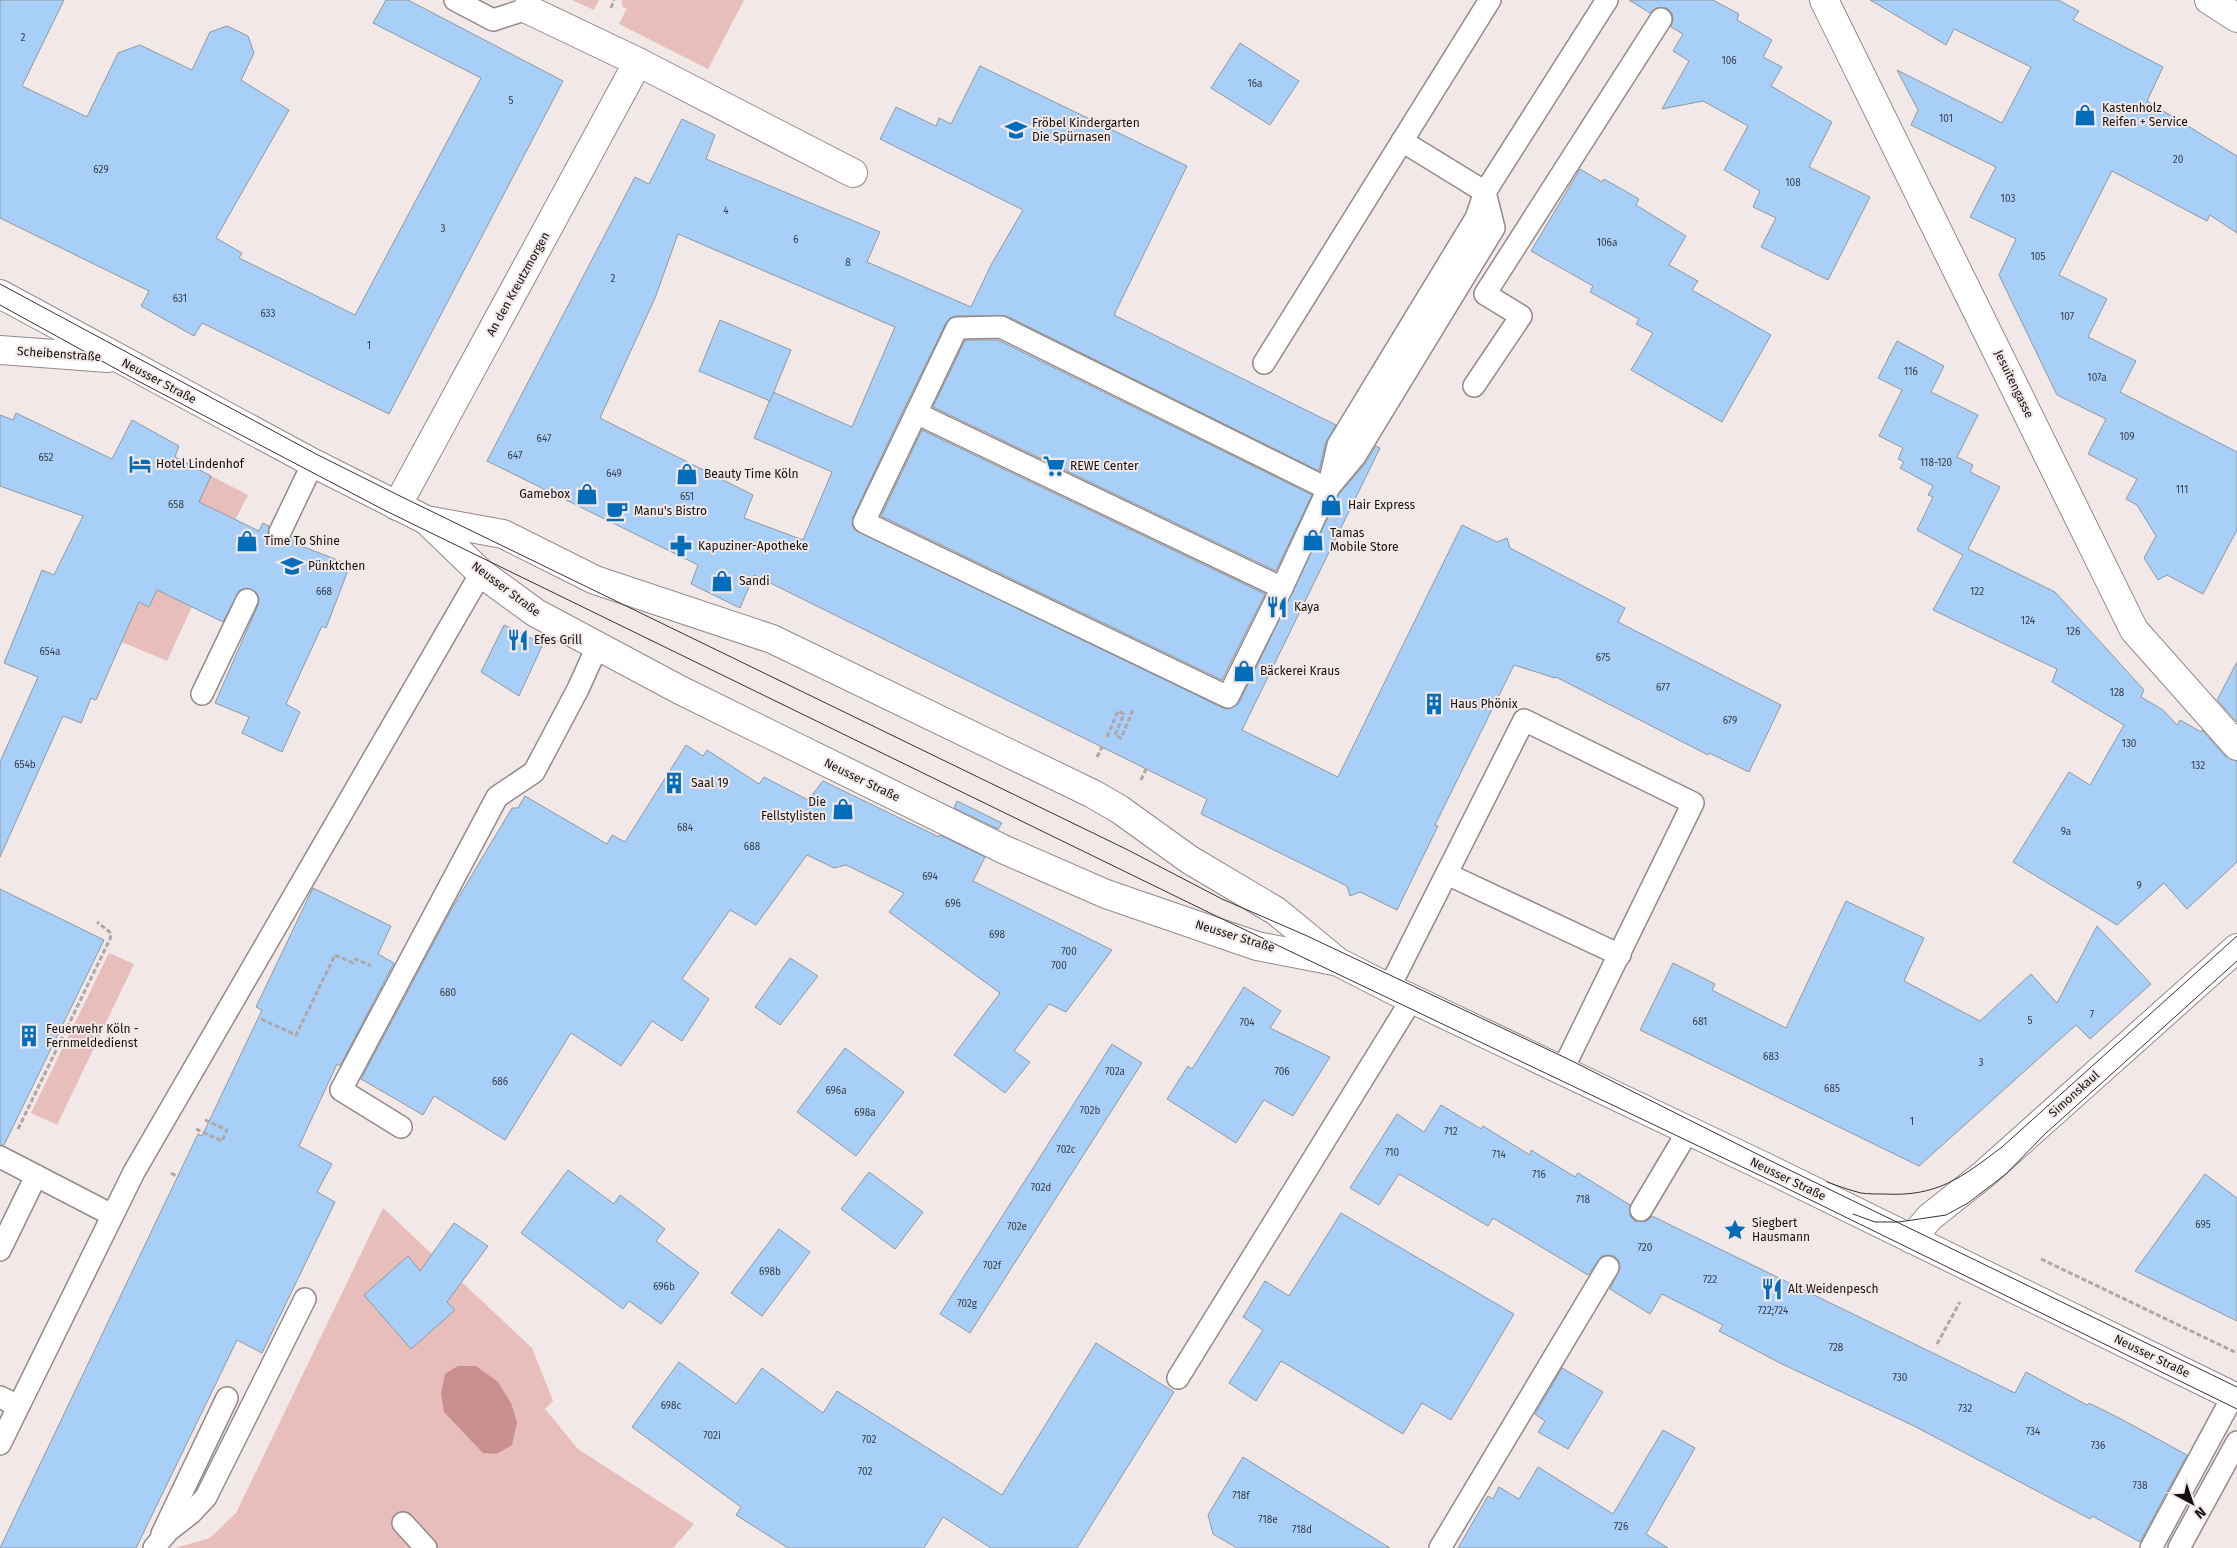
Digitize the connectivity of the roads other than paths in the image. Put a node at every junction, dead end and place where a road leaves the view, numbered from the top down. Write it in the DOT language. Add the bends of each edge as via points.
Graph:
graph roads {
  1 [pos="455,0"];
  2 [pos="1490,0"];
  3 [pos="1607,0"];
  4 [pos="1824,0"];
  5 [pos="2209,0"];
  6 [pos="527,9"];
  7 [pos="2237,18"];
  8 [pos="1661,19"];
  9 [pos="638,62"];
  10 [pos="1402,141"];
  11 [pos="854,173"];
  12 [pos="1485,192"];
  13 [pos="0,294"];
  14 [pos="0,350"];
  15 [pos="118,359"];
  16 [pos="1264,363"];
  17 [pos="1474,386"];
  18 [pos="916,413"];
  19 [pos="313,463"];
  20 [pos="1328,489"];
  21 [pos="397,506"];
  22 [pos="426,520"];
  23 [pos="280,532"];
  24 [pos="481,573"];
  25 [pos="1282,588"];
  26 [pos="247,600"];
  27 [pos="597,647"];
  28 [pos="202,694"];
  29 [pos="2237,746"];
  30 [pos="1447,874"];
  31 [pos="2237,948"];
  32 [pos="1620,955"];
  33 [pos="1338,962"];
  34 [pos="1400,994"];
  35 [pos="1562,1071"];
  36 [pos="401,1127"];
  37 [pos="1688,1131"];
  38 [pos="2,1158"];
  39 [pos="36,1176"];
  40 [pos="1641,1210"];
  41 [pos="112,1215"];
  42 [pos="1911,1239"];
  43 [pos="0,1250"];
  44 [pos="1608,1267"];
  45 [pos="305,1299"];
  46 [pos="1178,1378"];
  47 [pos="2235,1397"];
  48 [pos="227,1398"];
  49 [pos="9,1402"];
  50 [pos="2237,1442"];
  51 [pos="0,1444"];
  52 [pos="403,1524"];
  53 [pos="156,1546"];
  54 [pos="426,1548"];
  55 [pos="1440,1548"];
  56 [pos="2151,1548"];
  57 [pos="2180,1548"];
  1 -- 6 [label="lane" via="493,20"];
  2 -- 10 [label="lane"];
  3 -- 12 [label="lane"];
  4 -- 29 [label="main road, Jesuitengasse" via="2134,630"];
  5 -- 7 [label="main road"];
  6 -- 9 [label="main road"];
  8 -- 17 [label="lane" via="1484,294 1521,316"];
  9 -- 11 [label="main road"];
  9 -- 21 [label="main road, An den Kreutzmorgen"];
  10 -- 12 [label="lane"];
  10 -- 16 [label="lane"];
  12 -- 20 [label="lane" via="1476,218 1338,445"];
  13 -- 15 [label="main road, Neusser Straße"];
  14 -- 15 [label="main road, Scheibenstraße"];
  15 -- 19 [label="main road, Neusser Straße"];
  18 -- 20 [label="lane" via="957,328 1001,327"];
  18 -- 25 [label="lane"];
  18 -- 25 [label="lane" via="864,522 1221,694 1228,697"];
  19 -- 21 [label="main road, Neusser Straße"];
  19 -- 23 [label="lane"];
  20 -- 25 [label="lane"];
  21 -- 22 [label="main road, Neusser Straße"];
  22 -- 24 [label="main road, Neusser Straße"];
  22 -- 33 [label="main road, Neusser Straße" via="503,534 595,580 772,639 1093,794 1190,860 1276,911"];
  24 -- 27 [label="main road, Neusser Straße" via="536,613"];
  24 -- 41 [label="lane"];
  26 -- 28 [label="lane"];
  27 -- 33 [label="main road, Neusser Straße" via="1005,850 1106,894 1257,946"];
  27 -- 36 [label="lane" via="534,772 497,797 341,1090"];
  30 -- 32 [label="lane"];
  30 -- 32 [label="lane" via="1524,720 1693,804"];
  30 -- 34 [label="lane"];
  31 -- 42 [label="main road, Simonskaul" via="1983,1175 1930,1217"];
  32 -- 35 [label="lane"];
  33 -- 34 [label="main road, Neusser Straße"];
  34 -- 35 [label="main road, Neusser Straße"];
  34 -- 46 [label="lane"];
  35 -- 37 [label="main road, Neusser Straße"];
  37 -- 40 [label="lane"];
  37 -- 42 [label="main road, Neusser Straße"];
  38 -- 39 [label="lane"];
  39 -- 41 [label="lane"];
  39 -- 43 [label="lane"];
  41 -- 49 [label="lane"];
  42 -- 47 [label="main road, Neusser Straße"];
  44 -- 55 [label="lane"];
  45 -- 53 [label="lane" via="206,1496"];
  47 -- 56 [label="lane"];
  48 -- 53 [label="lane"];
  49 -- 51 [label="lane"];
  50 -- 57 [label="lane"];
  52 -- 54 [label="lane"];
}
